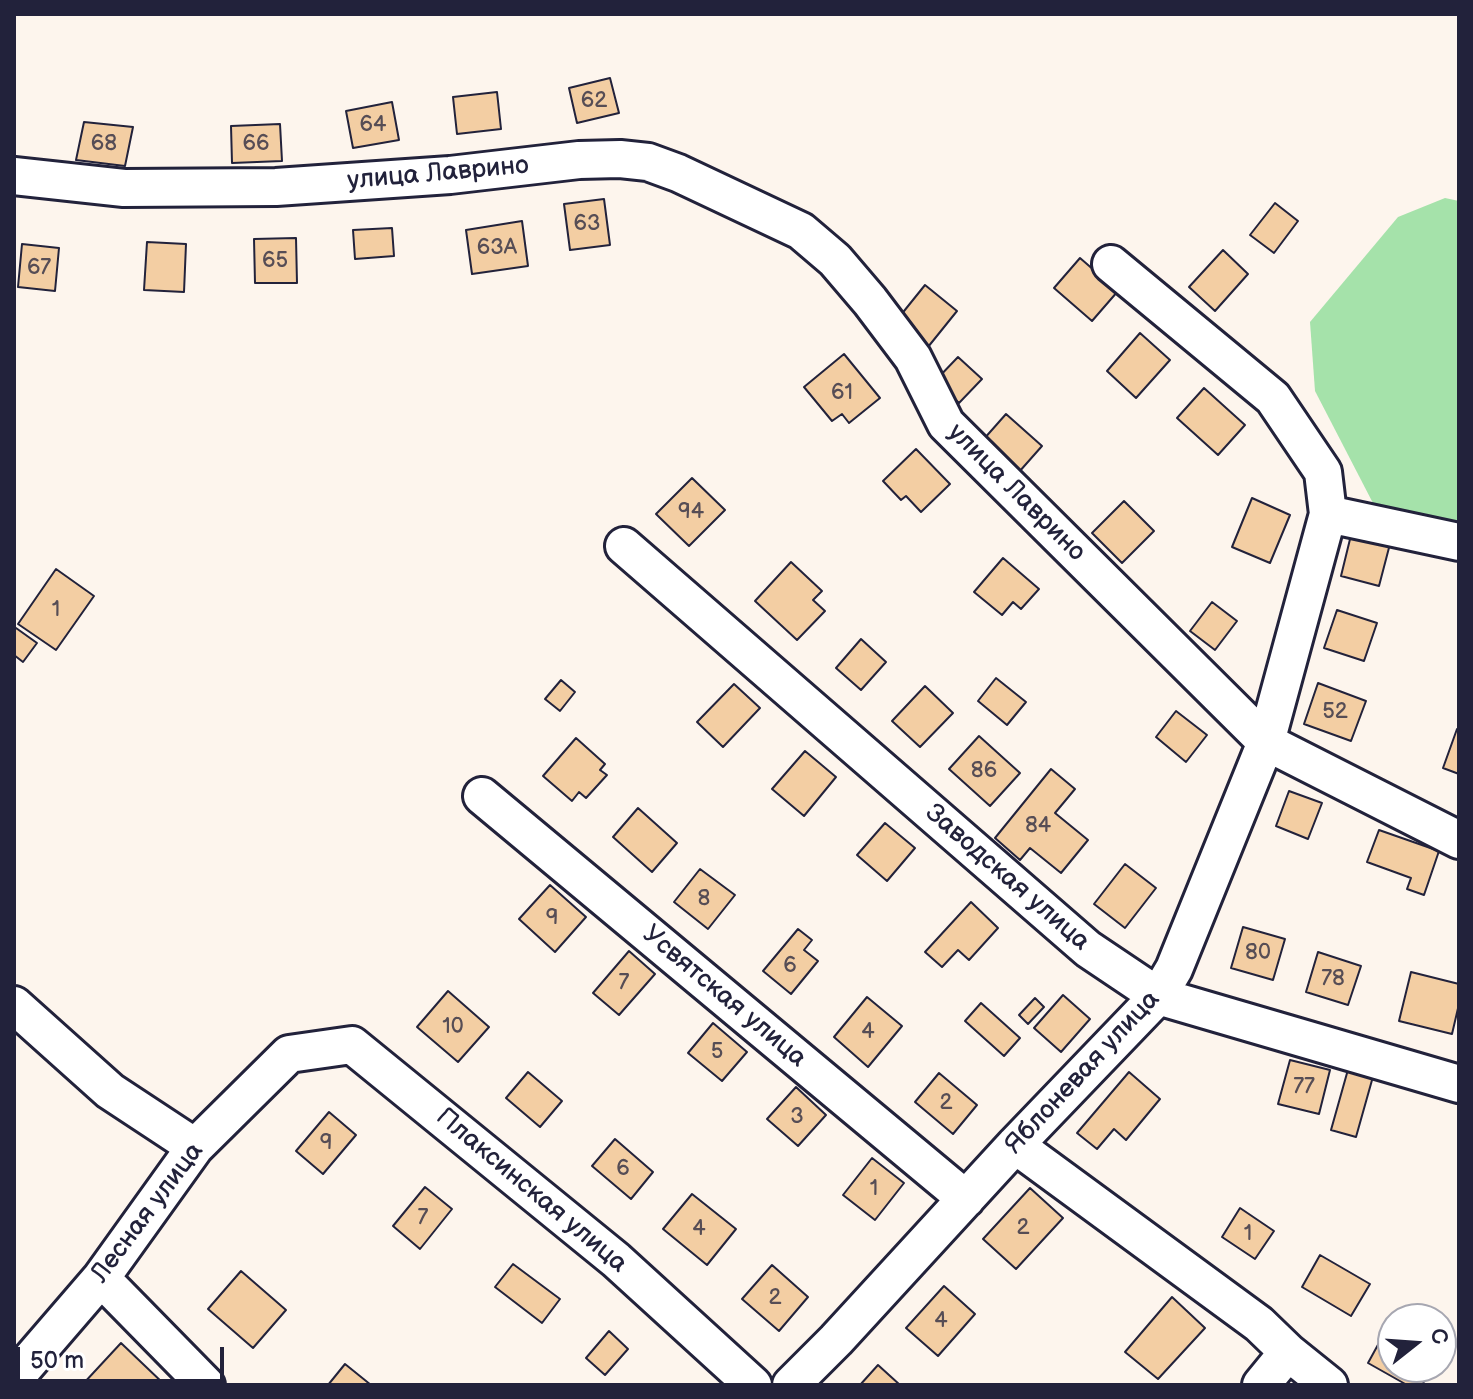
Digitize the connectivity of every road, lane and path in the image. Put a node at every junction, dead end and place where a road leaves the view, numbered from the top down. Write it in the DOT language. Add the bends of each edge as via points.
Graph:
graph roads {
  1 [pos="14,176"];
  2 [pos="1111,264"];
  3 [pos="1328,514"];
  4 [pos="1459,542"];
  5 [pos="624,546"];
  6 [pos="1266,742"];
  7 [pos="482,796"];
  8 [pos="1459,840"];
  9 [pos="1158,996"];
  10 [pos="14,1005"];
  11 [pos="289,1054"];
  12 [pos="1459,1084"];
  13 [pos="1015,1145"];
  14 [pos="195,1147"];
  15 [pos="966,1199"];
  16 [pos="101,1278"];
  17 [pos="1288,1352"];
  18 [pos="14,1379"];
  19 [pos="206,1385"];
  20 [pos="753,1385"];
  21 [pos="791,1385"];
  22 [pos="1261,1385"];
  23 [pos="1329,1385"];
  1 -- 6 [label="street, улица Лаврино" via="124,188 276,187 620,159 678,173 801,231 835,260 913,358 946,424"];
  2 -- 3 [label="street" via="1273,398 1323,472"];
  3 -- 4 [label="street"];
  3 -- 6 [label="street, Яблоневая улица"];
  5 -- 9 [label="street, Заводская улица" via="1088,949"];
  6 -- 8 [label="street, улица Лаврино"];
  6 -- 9 [label="street, Яблоневая улица" via="1174,969"];
  7 -- 15 [label="street, Усвятская улица"];
  9 -- 12 [label="street, Заводская улица"];
  9 -- 13 [label="street, Яблоневая улица"];
  10 -- 14 [label="street" via="110,1091"];
  11 -- 14 [label="street, Лесная улица"];
  11 -- 20 [label="street, Плаксинская улица" via="352,1045 616,1260"];
  13 -- 15 [label="street, Яблоневая улица"];
  13 -- 17 [label="street" via="1259,1324"];
  14 -- 16 [label="street, Лесная улица"];
  15 -- 21 [label="street, Яблоневая улица"];
  16 -- 18 [label="street, Лесная улица"];
  16 -- 19 [label="street"];
  17 -- 22 [label="street"];
  17 -- 23 [label="street"];
}
